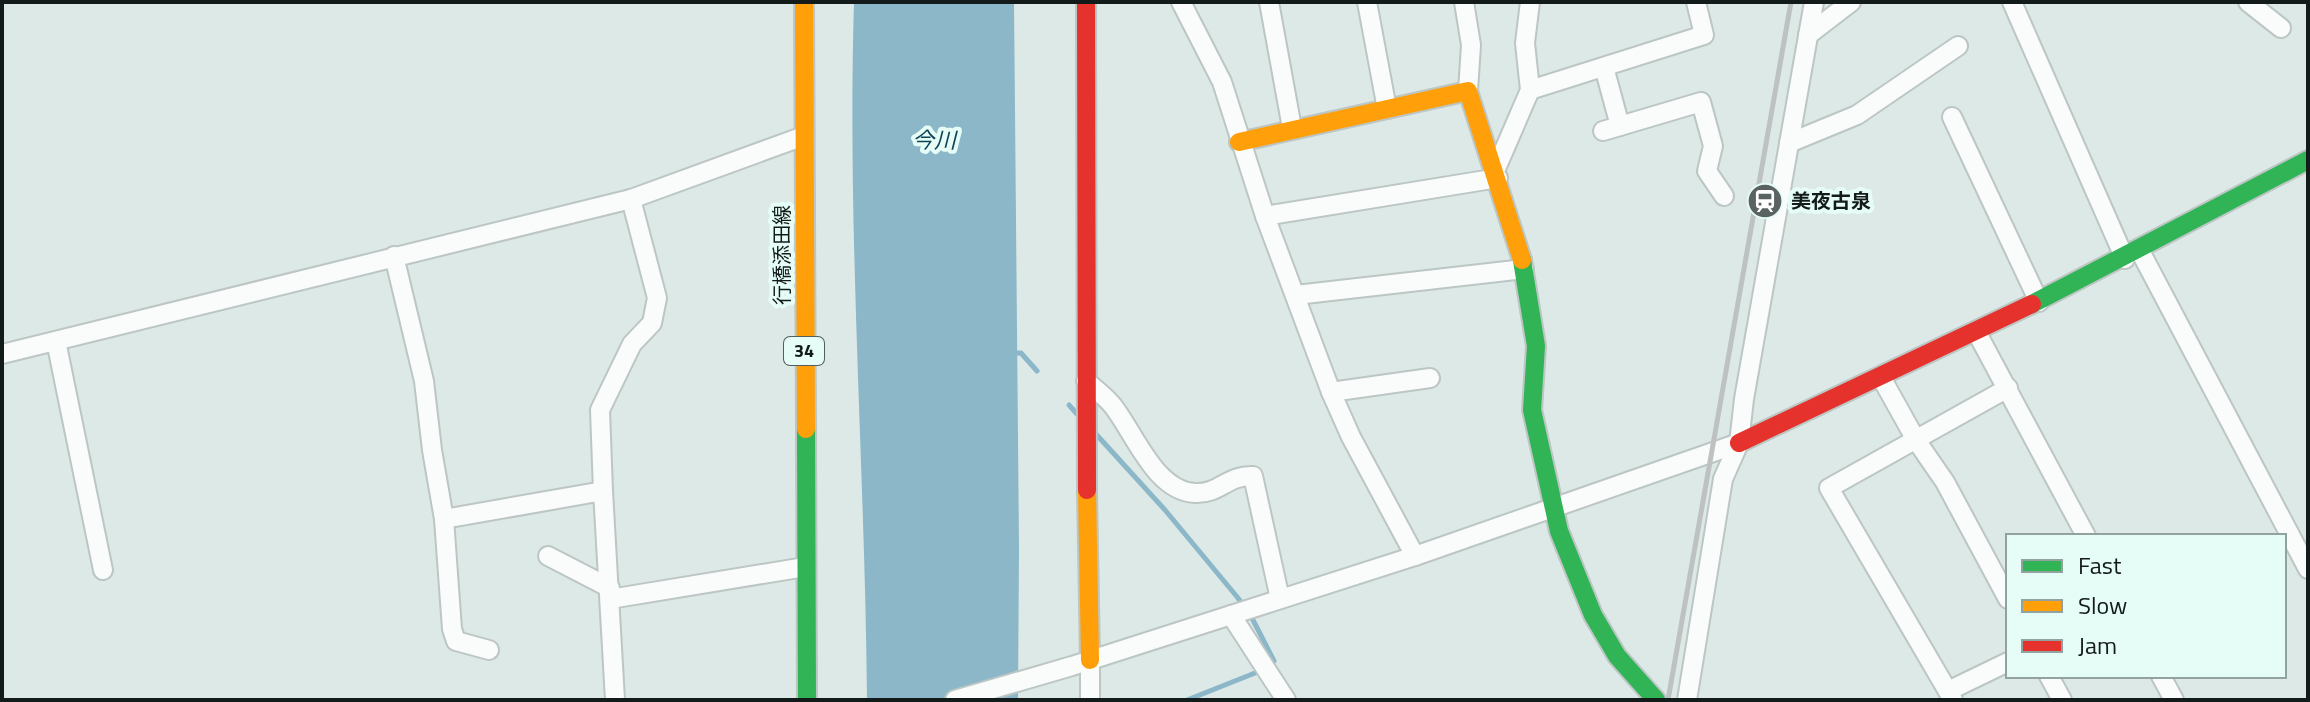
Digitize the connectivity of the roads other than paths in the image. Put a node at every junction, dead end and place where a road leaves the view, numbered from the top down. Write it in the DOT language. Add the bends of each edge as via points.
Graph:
graph roads {
  1 [pos="804,2"];
  2 [pos="1086,2"];
  3 [pos="1181,2"];
  4 [pos="1269,2"];
  5 [pos="1367,2"];
  6 [pos="1464,2"];
  7 [pos="1530,2"];
  8 [pos="1696,2"];
  9 [pos="1814,2"];
  10 [pos="1851,2"];
  11 [pos="2012,2"];
  12 [pos="2248,2"];
  13 [pos="2281,28"];
  14 [pos="1808,35"];
  15 [pos="1958,46"];
  16 [pos="1604,67"];
  17 [pos="1530,90"];
  18 [pos="1468,91"];
  19 [pos="1387,109"];
  20 [pos="1952,117"];
  21 [pos="1292,128"];
  22 [pos="804,136"];
  23 [pos="1239,142"];
  24 [pos="1789,143"];
  25 [pos="2308,160"];
  26 [pos="1496,174"];
  27 [pos="1724,196"];
  28 [pos="631,199"];
  29 [pos="1265,216"];
  30 [pos="2132,255"];
  31 [pos="394,256"];
  32 [pos="1524,269"];
  33 [pos="1296,295"];
  34 [pos="2039,302"];
  35 [pos="1977,333"];
  36 [pos="56,341"];
  37 [pos="2,354"];
  38 [pos="1430,378"];
  39 [pos="1882,379"];
  40 [pos="1086,385"];
  41 [pos="2008,388"];
  42 [pos="1331,392"];
  43 [pos="1916,440"];
  44 [pos="1739,443"];
  45 [pos="603,491"];
  46 [pos="1552,506"];
  47 [pos="444,519"];
  48 [pos="2085,534"];
  49 [pos="548,556"];
  50 [pos="1415,556"];
  51 [pos="805,567"];
  52 [pos="2308,569"];
  53 [pos="103,570"];
  54 [pos="610,594"];
  55 [pos="2006,595"];
  56 [pos="1280,599"];
  57 [pos="1233,614"];
  58 [pos="489,650"];
  59 [pos="1081,663"];
  60 [pos="2006,663"];
  61 [pos="2050,678"];
  62 [pos="2162,678"];
  63 [pos="1950,696"];
  64 [pos="615,700"];
  65 [pos="807,700"];
  66 [pos="955,700"];
  67 [pos="1090,700"];
  68 [pos="1286,700"];
  69 [pos="1656,700"];
  70 [pos="1687,700"];
  71 [pos="2062,700"];
  72 [pos="2174,700"];
  1 -- 22 [label="street, 行橋添田線 / 34"];
  2 -- 40 [label="street"];
  3 -- 23 [label="street" via="1222,82"];
  4 -- 21 [label="street"];
  5 -- 19 [label="street"];
  6 -- 18 [label="street" via="1471,45"];
  7 -- 17 [label="street" via="1525,43"];
  8 -- 16 [label="street" via="1704,35"];
  9 -- 14 [label="street"];
  10 -- 14 [label="street"];
  11 -- 30 [label="street"];
  12 -- 13 [label="street"];
  14 -- 24 [label="street"];
  15 -- 24 [label="street" via="1857,115"];
  16 -- 17 [label="street"];
  16 -- 27 [label="street" via="1611,128 1701,102 1713,146 1707,171"];
  17 -- 26 [label="street"];
  18 -- 19 [label="street"];
  18 -- 26 [label="street"];
  19 -- 21 [label="street"];
  20 -- 34 [label="street"];
  21 -- 23 [label="street"];
  22 -- 28 [label="street"];
  22 -- 51 [label="street, 行橋添田線 / 34"];
  23 -- 29 [label="street"];
  24 -- 44 [label="street"];
  25 -- 30 [label="street"];
  26 -- 29 [label="street"];
  26 -- 32 [label="street"];
  28 -- 31 [label="street"];
  28 -- 45 [label="street" via="657,298 652,323 632,344 600,410"];
  29 -- 33 [label="street"];
  30 -- 34 [label="street"];
  30 -- 52 [label="street"];
  31 -- 36 [label="street"];
  31 -- 47 [label="street" via="424,381"];
  32 -- 33 [label="street"];
  32 -- 46 [label="street" via="1536,346 1532,410"];
  33 -- 42 [label="street"];
  34 -- 35 [label="street"];
  35 -- 39 [label="street"];
  35 -- 41 [label="street"];
  36 -- 37 [label="street"];
  36 -- 53 [label="street"];
  38 -- 42 [label="street"];
  39 -- 43 [label="street"];
  39 -- 44 [label="street"];
  40 -- 56 [label="street" via="1112,404 1160,474 1179,490 1216,490 1237,476 1253,476"];
  40 -- 59 [label="street"];
  41 -- 43 [label="street"];
  41 -- 48 [label="street"];
  42 -- 50 [label="street"];
  43 -- 55 [label="street" via="1945,482"];
  43 -- 63 [label="street" via="1829,488"];
  44 -- 46 [label="street"];
  44 -- 70 [label="street" via="1723,479"];
  45 -- 47 [label="street"];
  45 -- 54 [label="street"];
  46 -- 50 [label="street"];
  46 -- 69 [label="street" via="1593,615 1617,656"];
  47 -- 58 [label="street" via="456,641"];
  49 -- 54 [label="street"];
  50 -- 56 [label="street"];
  51 -- 54 [label="street"];
  51 -- 65 [label="street, 行橋添田線 / 34"];
  54 -- 64 [label="street"];
  56 -- 57 [label="street"];
  57 -- 59 [label="street"];
  57 -- 68 [label="street"];
  59 -- 66 [label="street"];
  59 -- 67 [label="street"];
  60 -- 63 [label="street"];
  61 -- 71 [label="street"];
  62 -- 72 [label="street"];
}
